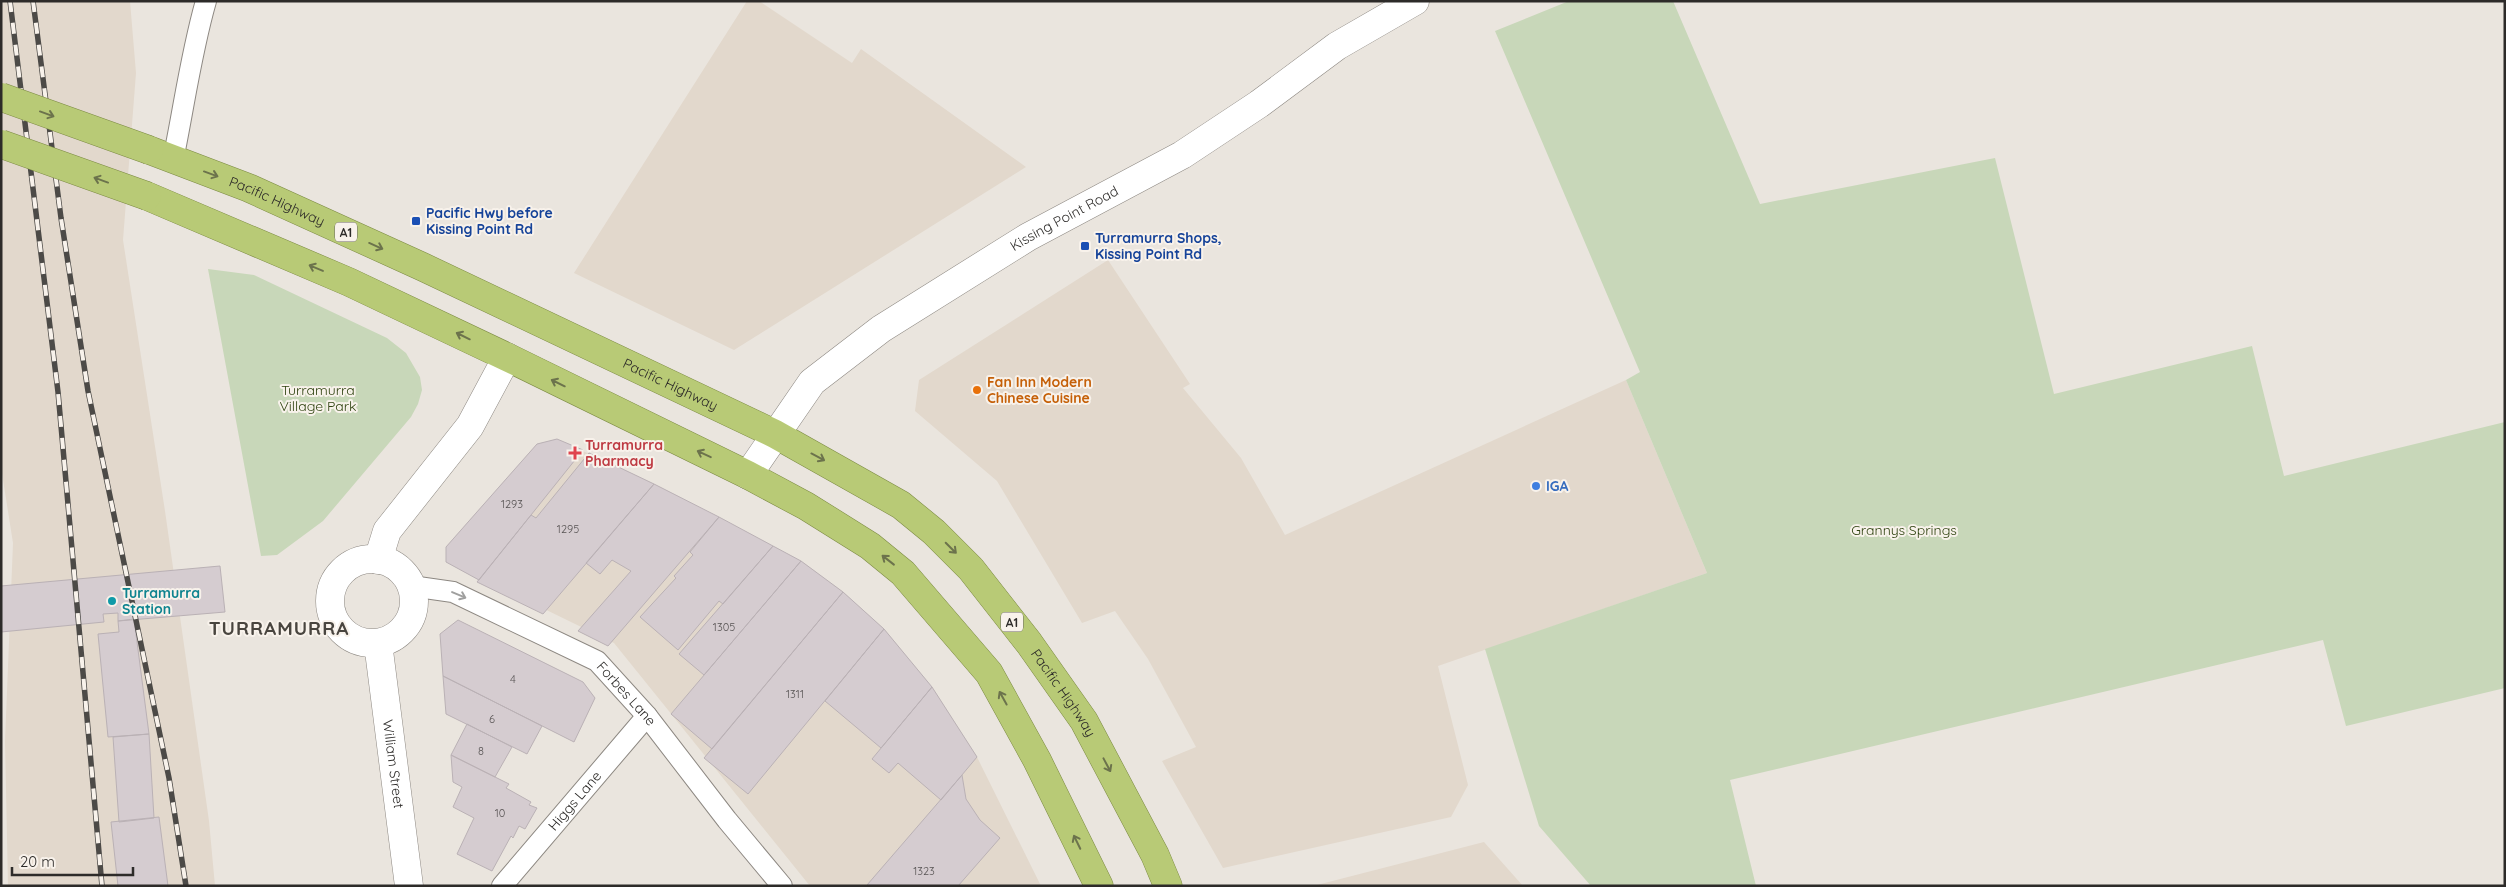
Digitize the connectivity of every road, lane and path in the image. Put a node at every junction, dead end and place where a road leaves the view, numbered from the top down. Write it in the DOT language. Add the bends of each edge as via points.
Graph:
graph roads {
  1 [pos="206,1"];
  2 [pos="1415,1"];
  3 [pos="1,97"];
  4 [pos="1,144"];
  5 [pos="161,155"];
  6 [pos="507,358"];
  7 [pos="775,434"];
  8 [pos="748,475"];
  9 [pos="378,560"];
  10 [pos="411,586"];
  11 [pos="378,643"];
  12 [pos="648,716"];
  13 [pos="409,886"];
  14 [pos="502,886"];
  15 [pos="782,886"];
  16 [pos="1099,886"];
  17 [pos="1168,886"];
  1 -- 5 [label="lane" via="193,46 187,92"];
  2 -- 7 [label="main road, Kissing Point Road" via="1338,46 1182,155 1028,237 881,329 812,382"];
  3 -- 5 [label="highway, Pacific Highway / A1, one-way, bridge"];
  6 -- 4 [label="highway, one-way, bridge" via="349,282 147,196"];
  5 -- 7 [label="highway, Pacific Highway / A1, one-way" via="249,188 423,267"];
  8 -- 6 [label="highway, one-way"];
  6 -- 9 [label="main road" via="470,426 387,531"];
  7 -- 8 [label="main road, Kissing Point Road"];
  7 -- 17 [label="highway, Pacific Highway / A1, one-way" via="900,505 934,532 971,569 1084,721"];
  16 -- 8 [label="highway, one-way" via="1037,760 989,673 897,567 806,506"];
  9 -- 10 [label="main road" via="398,569"];
  9 -- 11 [label="main road" via="361,562 345,570 337,578 330,601 332,613 345,633 366,643"];
  10 -- 11 [label="main road" via="414,598 409,622 401,632"];
  10 -- 12 [label="lane, Forbes Lane, one-way" via="453,592 597,661"];
  11 -- 13 [label="main road, William Street"];
  12 -- 14 [label="lane, Higgs Lane"];
  12 -- 15 [label="lane, Forbes Lane"];
}
